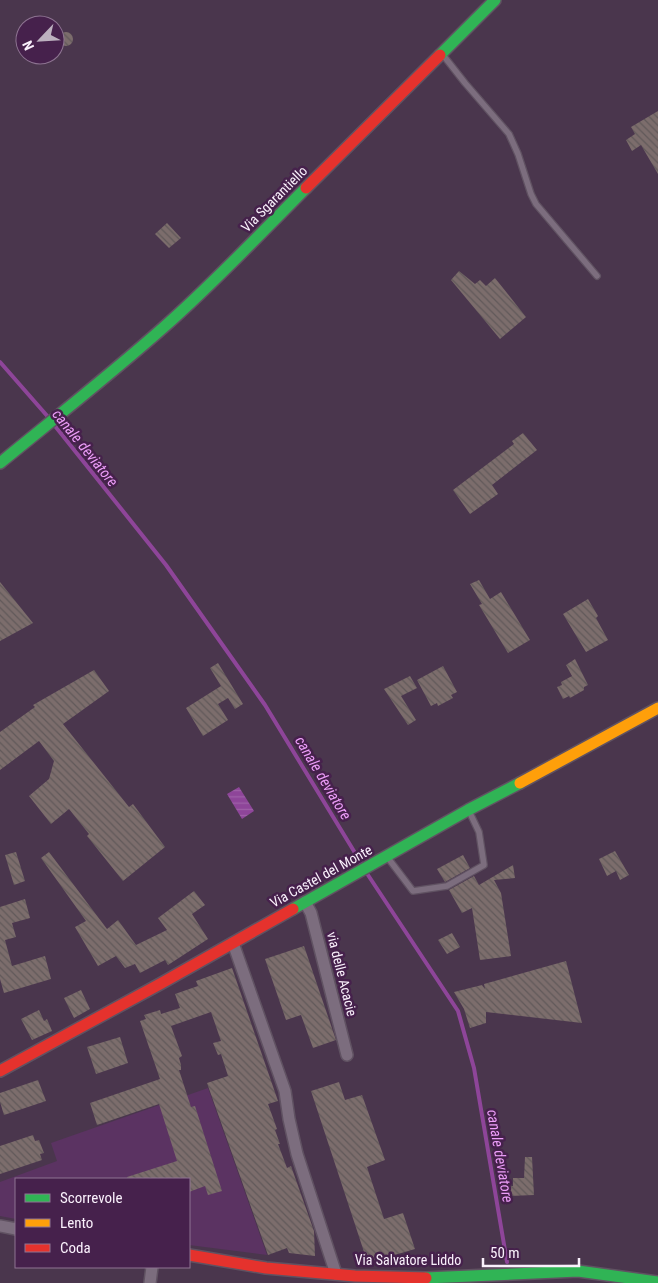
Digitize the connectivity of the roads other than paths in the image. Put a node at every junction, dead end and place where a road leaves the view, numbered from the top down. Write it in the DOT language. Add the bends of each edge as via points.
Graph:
graph roads {
  1 [pos="495,0"];
  2 [pos="442,53"];
  3 [pos="596,276"];
  4 [pos="0,463"];
  5 [pos="658,708"];
  6 [pos="468,810"];
  7 [pos="387,856"];
  8 [pos="305,902"];
  9 [pos="233,943"];
  10 [pos="347,1055"];
  11 [pos="0,1071"];
  12 [pos="0,1226"];
  13 [pos="15,1229"];
  14 [pos="190,1255"];
  15 [pos="152,1268"];
  16 [pos="336,1274"];
  17 [pos="402,1280"];
  18 [pos="658,1282"];
  19 [pos="150,1283"];
  1 -- 2 [label="street, Via Sgarantiello"];
  2 -- 3 [label="lane" via="509,134 536,204"];
  2 -- 4 [label="street, Via Sgarantiello" via="164,327"];
  5 -- 6 [label="street, Via Castel del Monte"];
  6 -- 7 [label="street, Via Castel del Monte"];
  6 -- 7 [label="lane" via="479,832 484,865 447,886 413,891"];
  7 -- 8 [label="street, Via Castel del Monte"];
  8 -- 9 [label="street, Via Castel del Monte"];
  8 -- 10 [label="street, via delle Acacie" via="311,913"];
  9 -- 11 [label="street, Via Castel del Monte"];
  9 -- 16 [label="street" via="285,1091 297,1154"];
  12 -- 13 [label="street"];
  14 -- 16 [label="street, Via Salvatore Liddo" via="266,1268"];
  15 -- 19 [label="street"];
  16 -- 17 [label="street, Via Salvatore Liddo"];
  17 -- 18 [label="street, Via Salvatore Liddo" via="578,1271"];
}
